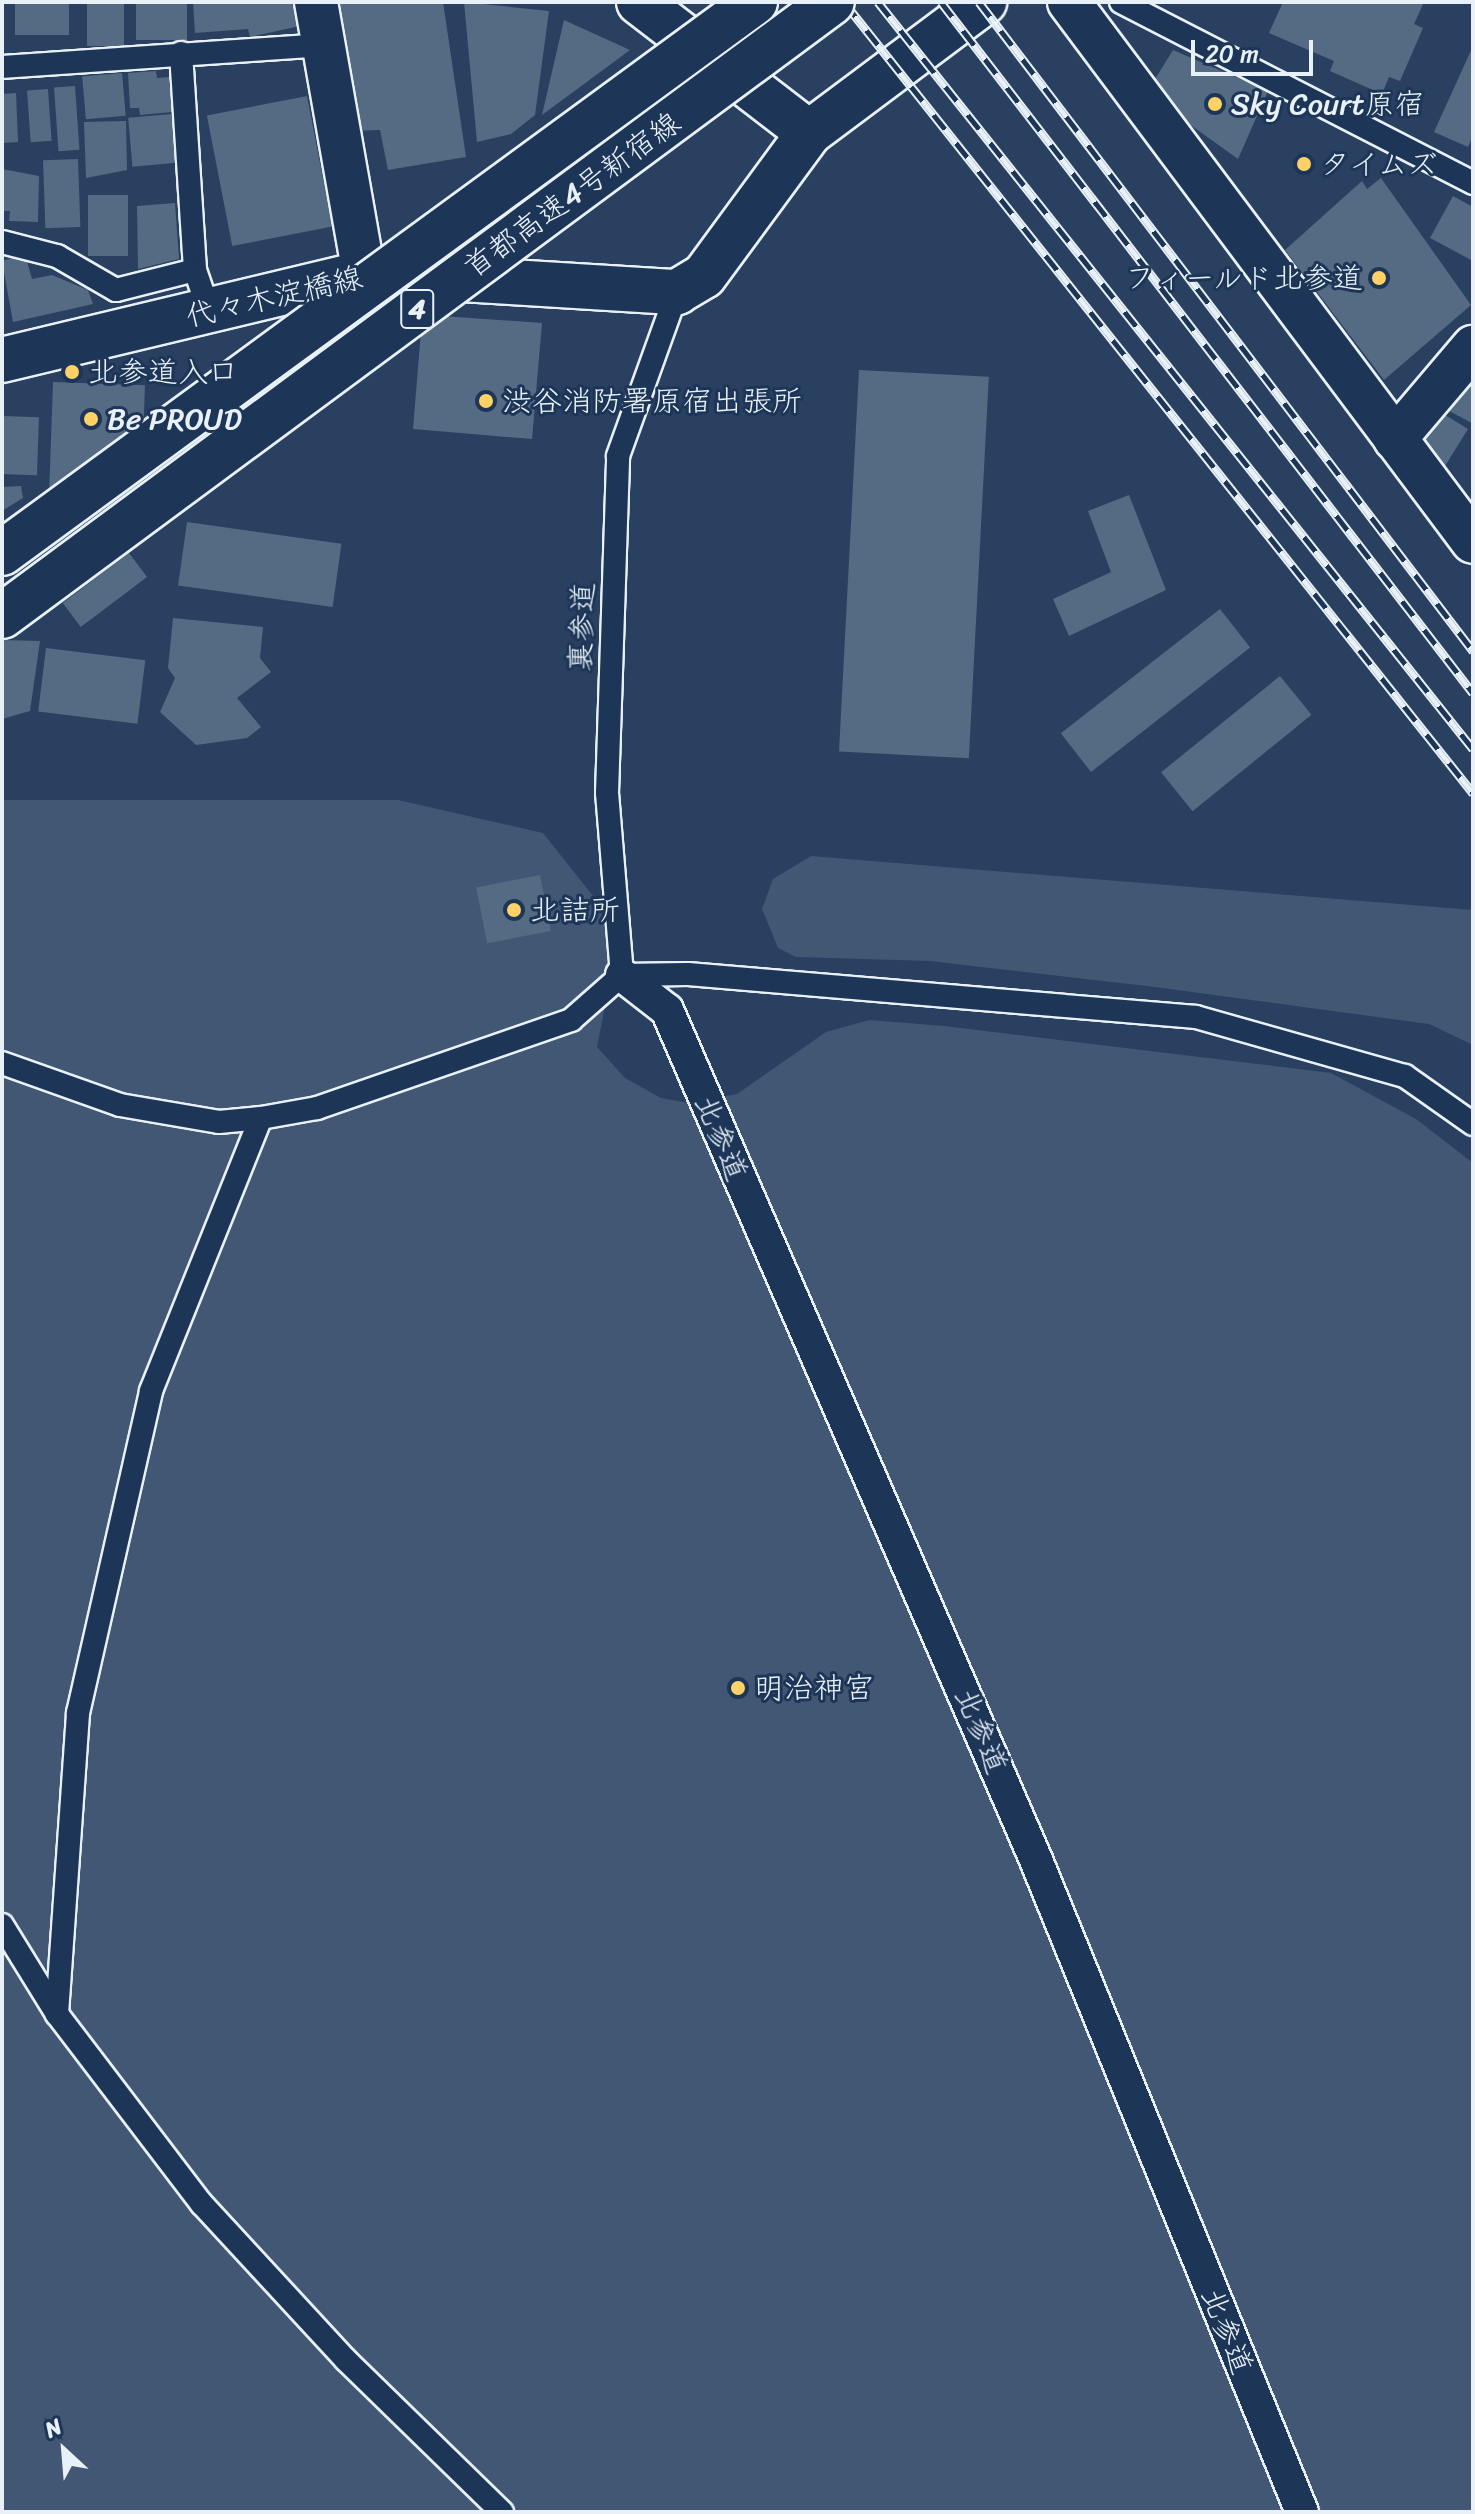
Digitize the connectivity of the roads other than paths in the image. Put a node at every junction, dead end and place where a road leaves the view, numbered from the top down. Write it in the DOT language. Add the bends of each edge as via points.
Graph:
graph roads {
  1 [pos="316,2"];
  2 [pos="755,2"];
  3 [pos="832,2"];
  4 [pos="984,2"];
  5 [pos="1069,2"];
  6 [pos="1121,2"];
  7 [pos="665,9"];
  8 [pos="324,45"];
  9 [pos="181,53"];
  10 [pos="2,67"];
  11 [pos="809,133"];
  12 [pos="1473,183"];
  13 [pos="2,242"];
  14 [pos="195,270"];
  15 [pos="364,273"];
  16 [pos="677,292"];
  17 [pos="209,311"];
  18 [pos="1473,347"];
  19 [pos="2,360"];
  20 [pos="1395,439"];
  21 [pos="1473,542"];
  22 [pos="2,553"];
  23 [pos="2,616"];
  24 [pos="622,975"];
  25 [pos="2,1063"];
  26 [pos="261,1118"];
  27 [pos="1473,1124"];
  28 [pos="2,1925"];
  29 [pos="57,2014"];
  30 [pos="502,2512"];
  31 [pos="1302,2512"];
  1 -- 8 [label="street"];
  2 -- 22 [label="main road, 首都高速4号新宿線 / 4, bridge"];
  3 -- 23 [label="main road, 首都高速4号新宿線 / 4, bridge"];
  4 -- 11 [label="main road"];
  5 -- 20 [label="street"];
  6 -- 12 [label="lane"];
  7 -- 11 [label="main road"];
  8 -- 9 [label="lane"];
  8 -- 15 [label="street"];
  9 -- 10 [label="lane"];
  9 -- 14 [label="lane"];
  11 -- 16 [label="main road" via="704,276"];
  13 -- 14 [label="lane" via="57,256 116,290"];
  14 -- 17 [label="lane"];
  15 -- 16 [label="main road, 代々木淀橋線"];
  15 -- 17 [label="main road, 代々木淀橋線"];
  16 -- 24 [label="lane, 裏参道" via="618,456 607,793"];
  17 -- 19 [label="main road, 代々木淀橋線"];
  18 -- 20 [label="street"];
  20 -- 21 [label="street"];
  24 -- 26 [label="lane" via="571,1020 317,1108"];
  24 -- 27 [label="lane" via="1196,1017 1405,1076"];
  24 -- 31 [label="street, 北参道" via="667,1010 1036,1860"];
  25 -- 26 [label="lane" via="120,1105 219,1122"];
  26 -- 29 [label="lane" via="151,1391 78,1713"];
  28 -- 29 [label="lane"];
  29 -- 30 [label="lane" via="202,2204 346,2360"];
}
